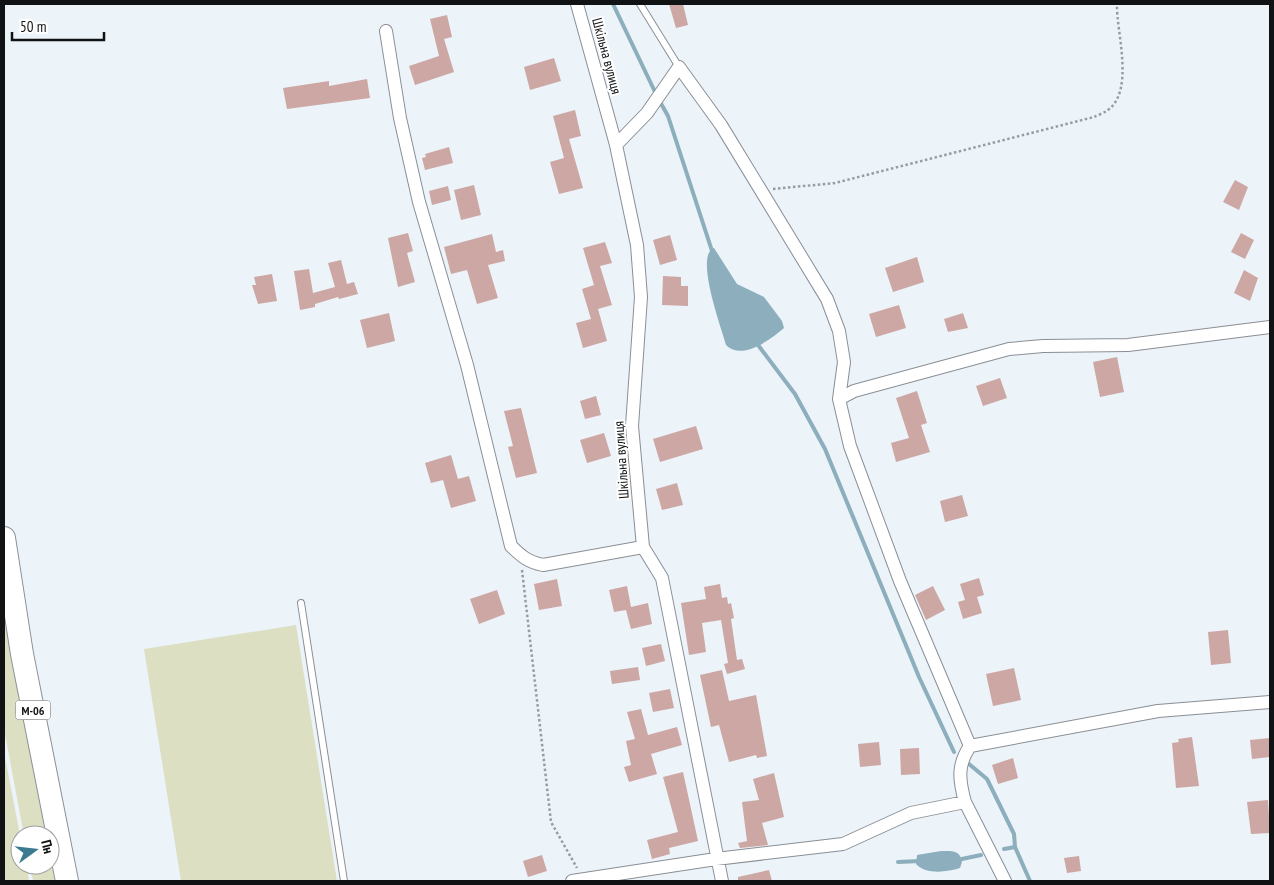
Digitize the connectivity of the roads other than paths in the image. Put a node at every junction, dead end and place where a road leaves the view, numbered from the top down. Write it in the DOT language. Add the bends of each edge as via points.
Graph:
graph roads {
  1 [pos="577,4"];
  2 [pos="640,4"];
  3 [pos="386,31"];
  4 [pos="679,67"];
  5 [pos="616,145"];
  6 [pos="1270,327"];
  7 [pos="839,398"];
  8 [pos="4,538"];
  9 [pos="643,547"];
  10 [pos="300,603"];
  11 [pos="1270,702"];
  12 [pos="970,746"];
  13 [pos="965,802"];
  14 [pos="716,859"];
  15 [pos="578,880"];
  16 [pos="67,881"];
  17 [pos="344,881"];
  18 [pos="722,881"];
  19 [pos="1005,881"];
  1 -- 5 [label="street, Шкільна вулиця"];
  2 -- 4 [label="lane"];
  3 -- 9 [label="street" via="400,118 419,202 467,365 511,546 520,556 543,565"];
  4 -- 5 [label="street" via="647,113"];
  4 -- 7 [label="street" via="721,125 830,307 839,331 844,362"];
  5 -- 9 [label="street, Шкільна вулиця" via="637,245 642,297 632,426"];
  6 -- 7 [label="street" via="1128,346 1009,349 854,391"];
  7 -- 12 [label="street" via="850,446 897,572"];
  8 -- 16 [label="highway, М-06" via="22,654"];
  9 -- 14 [label="street, Шкільна вулиця" via="662,578"];
  10 -- 17 [label="lane"];
  11 -- 12 [label="street" via="1158,711"];
  12 -- 13 [label="street" via="961,761 959,773"];
  13 -- 14 [label="street" via="911,814 843,844"];
  13 -- 19 [label="street"];
  14 -- 15 [label="street"];
  14 -- 18 [label="street, Шкільна вулиця"];
}
